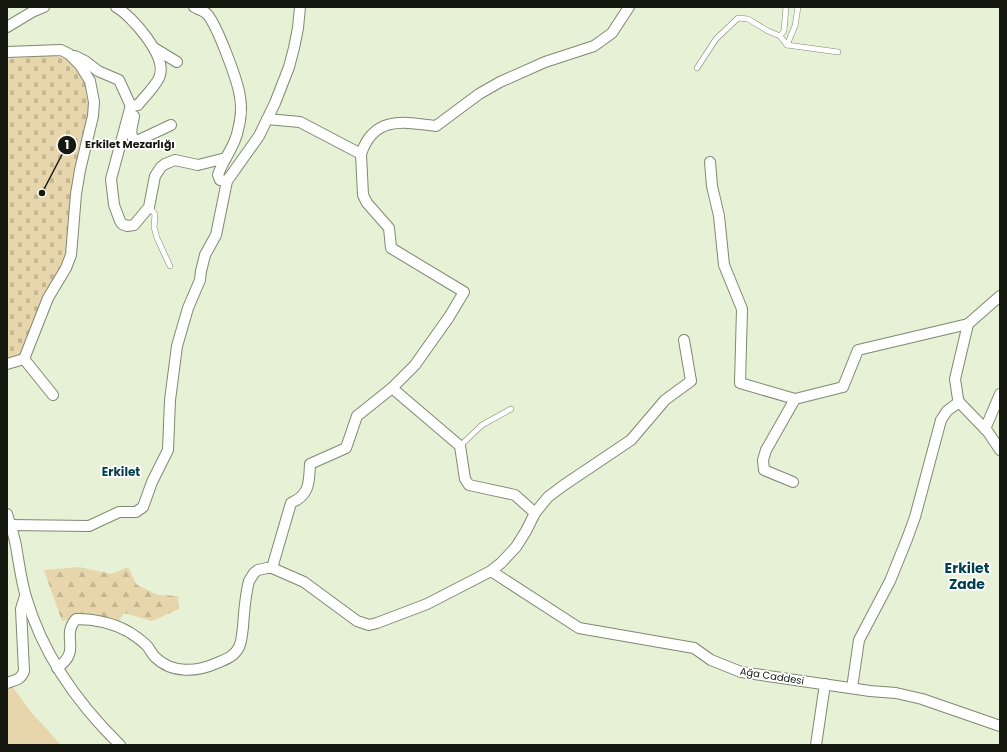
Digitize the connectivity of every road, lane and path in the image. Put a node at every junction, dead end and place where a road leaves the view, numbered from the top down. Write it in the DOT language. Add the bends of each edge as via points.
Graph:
graph roads {
  1 [pos="44,7"];
  2 [pos="117,7"];
  3 [pos="125,7"];
  4 [pos="194,7"];
  5 [pos="300,7"];
  6 [pos="629,7"];
  7 [pos="786,7"];
  8 [pos="798,7"];
  9 [pos="7,27"];
  10 [pos="780,36"];
  11 [pos="787,45"];
  12 [pos="154,48"];
  13 [pos="7,52"];
  14 [pos="838,52"];
  15 [pos="69,54"];
  16 [pos="177,62"];
  17 [pos="697,68"];
  18 [pos="134,106"];
  19 [pos="267,119"];
  20 [pos="171,125"];
  21 [pos="361,154"];
  22 [pos="226,158"];
  23 [pos="710,162"];
  24 [pos="227,181"];
  25 [pos="149,207"];
  26 [pos="170,266"];
  27 [pos="1000,296"];
  28 [pos="968,324"];
  29 [pos="684,340"];
  30 [pos="24,359"];
  31 [pos="7,364"];
  32 [pos="392,388"];
  33 [pos="1000,394"];
  34 [pos="53,395"];
  35 [pos="795,399"];
  36 [pos="959,402"];
  37 [pos="511,409"];
  38 [pos="984,429"];
  39 [pos="460,446"];
  40 [pos="1000,450"];
  41 [pos="793,482"];
  42 [pos="535,513"];
  43 [pos="7,514"];
  44 [pos="10,525"];
  45 [pos="272,568"];
  46 [pos="491,571"];
  47 [pos="25,596"];
  48 [pos="57,668"];
  49 [pos="7,683"];
  50 [pos="825,684"];
  51 [pos="852,688"];
  52 [pos="1000,726"];
  53 [pos="102,728"];
  54 [pos="112,745"];
  55 [pos="120,745"];
  56 [pos="816,745"];
  1 -- 9 [label="street"];
  2 -- 3 [label="street"];
  2 -- 12 [label="street" via="143,32"];
  4 -- 22 [label="street" via="205,12 213,23 239,88 241,110 238,130"];
  5 -- 19 [label="street" via="289,67"];
  6 -- 21 [label="street" via="612,33 594,46 545,62 500,82 479,94 436,126 405,122 386,125 370,136"];
  7 -- 10 [label="lane" via="784,31"];
  8 -- 11 [label="lane" via="795,26"];
  10 -- 11 [label="lane"];
  10 -- 17 [label="lane" via="768,32 748,19 738,18 716,39"];
  11 -- 14 [label="lane"];
  12 -- 16 [label="street"];
  12 -- 18 [label="street" via="161,68 159,80"];
  13 -- 15 [label="street" via="61,50"];
  15 -- 18 [label="street" via="118,80"];
  15 -- 30 [label="street" via="77,60 90,81 94,109 76,194 71,255 48,298"];
  18 -- 20 [label="street" via="131,136 134,140 140,141"];
  18 -- 25 [label="street" via="111,179 112,196 124,226 134,225"];
  19 -- 21 [label="street" via="300,122"];
  19 -- 24 [label="street" via="249,151"];
  21 -- 32 [label="street" via="363,195 366,203 389,228 391,248 464,292 449,318 415,365"];
  22 -- 24 [label="street" via="218,175 220,180"];
  22 -- 25 [label="street" via="198,165 175,160 165,164 156,176"];
  23 -- 35 [label="street" via="724,265 742,309 740,383"];
  24 -- 44 [label="street" via="216,235 205,255 200,280 188,308 177,346 170,400 168,450 143,507 136,512 119,512 89,526"];
  25 -- 26 [label="lane" via="155,214 154,227 157,238"];
  27 -- 28 [label="street"];
  28 -- 35 [label="street" via="858,350 843,387"];
  28 -- 36 [label="street" via="955,379"];
  29 -- 42 [label="street" via="691,381 665,400 631,440 548,497"];
  30 -- 31 [label="street"];
  30 -- 34 [label="street"];
  32 -- 39 [label="street"];
  32 -- 45 [label="street" via="356,416 346,448 310,464 308,486 304,495 291,503"];
  33 -- 38 [label="street"];
  35 -- 41 [label="street" via="768,446 764,460 764,470"];
  36 -- 38 [label="street"];
  36 -- 51 [label="street" via="947,411 941,420 907,539 890,581 859,640"];
  37 -- 39 [label="lane" via="482,425"];
  38 -- 40 [label="street"];
  39 -- 42 [label="street" via="465,479 469,485 515,495"];
  42 -- 46 [label="street" via="516,547"];
  43 -- 44 [label="street"];
  44 -- 47 [label="street"];
  45 -- 46 [label="street" via="304,582 357,621 369,625 426,604"];
  45 -- 48 [label="street" via="258,570 248,581 241,642 234,654 226,659 194,669 173,668 156,657 129,632 102,621 76,619 70,631 70,652 66,661"];
  46 -- 50 [label="street, Ağa Caddesi" via="579,628 694,648 721,665 741,672"];
  47 -- 48 [label="street" via="37,630"];
  47 -- 49 [label="street" via="21,609 24,671 21,677"];
  48 -- 53 [label="street"];
  50 -- 51 [label="street, Ağa Caddesi"];
  50 -- 56 [label="street"];
  51 -- 52 [label="street, Ağa Caddesi" via="922,699"];
  53 -- 54 [label="street"];
  53 -- 55 [label="street"];
}
